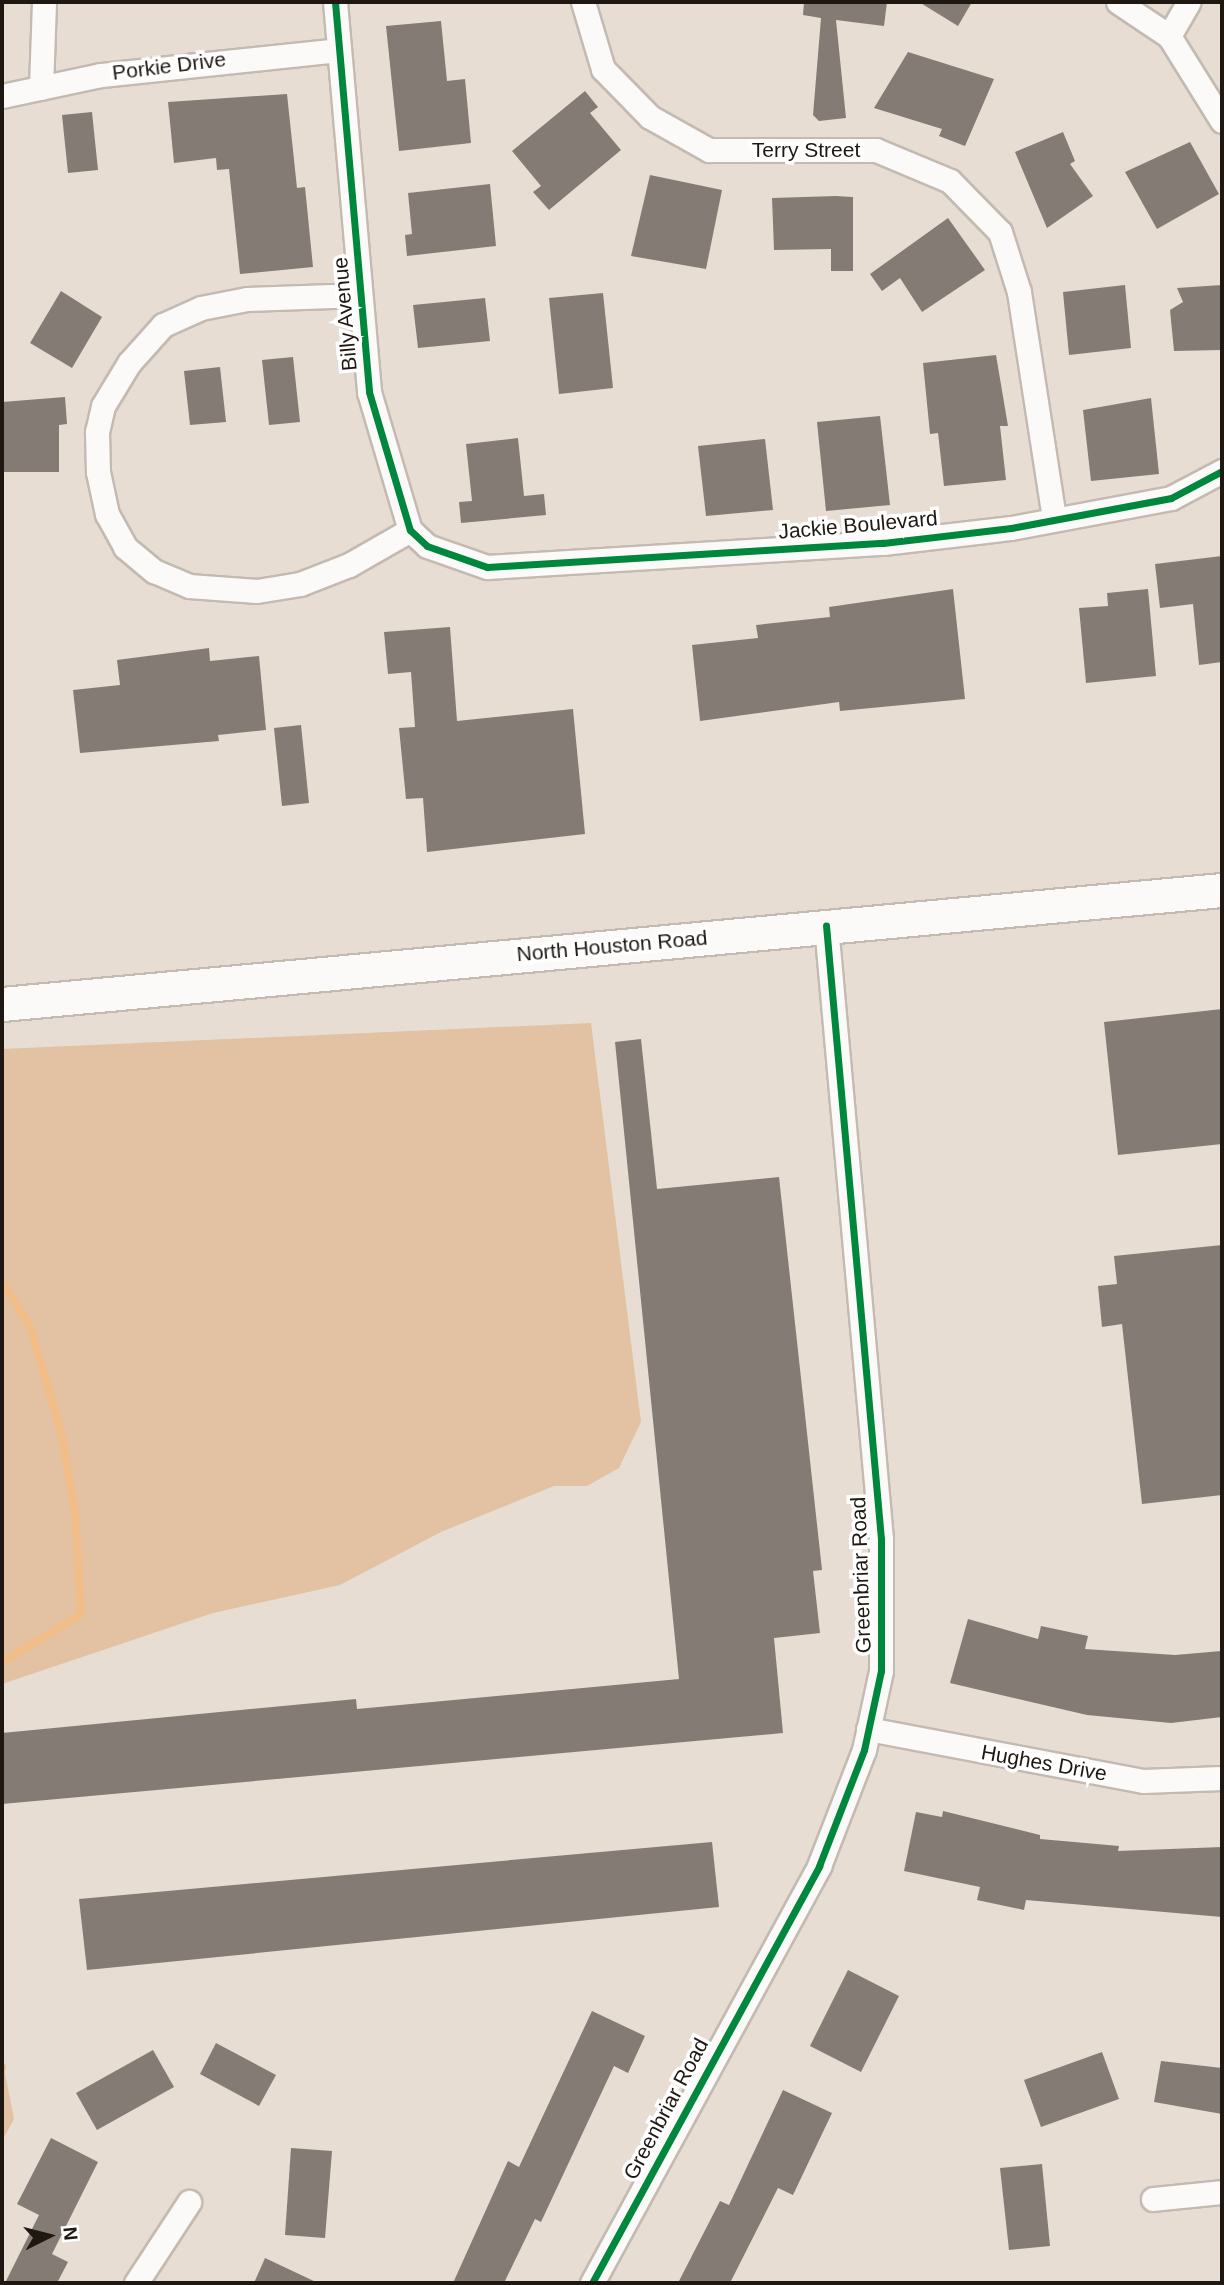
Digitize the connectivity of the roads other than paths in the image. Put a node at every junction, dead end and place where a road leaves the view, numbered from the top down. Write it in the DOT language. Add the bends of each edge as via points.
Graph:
graph roads {
  1 [pos="44,2"];
  2 [pos="335,2"];
  3 [pos="583,2"];
  4 [pos="1118,2"];
  5 [pos="1189,2"];
  6 [pos="1168,36"];
  7 [pos="339,50"];
  8 [pos="41,88"];
  9 [pos="2,96"];
  10 [pos="1222,121"];
  11 [pos="360,295"];
  12 [pos="1222,471"];
  13 [pos="1054,517"];
  14 [pos="410,530"];
  15 [pos="1222,890"];
  16 [pos="826,925"];
  17 [pos="2,1004"];
  18 [pos="868,1729"];
  19 [pos="1222,1778"];
  20 [pos="1222,2192"];
  21 [pos="1153,2199"];
  22 [pos="189,2202"];
  23 [pos="136,2283"];
  24 [pos="592,2283"];
  1 -- 8 [label="street"];
  2 -- 7 [label="street, Billy Avenue"];
  3 -- 13 [label="street, Terry Street" via="603,69 650,117 709,150 876,150 950,181 1000,232 1019,292"];
  4 -- 6 [label="street"];
  5 -- 6 [label="street"];
  6 -- 10 [label="street"];
  7 -- 8 [label="street, Porkie Drive" via="190,63"];
  7 -- 11 [label="street, Billy Avenue"];
  8 -- 9 [label="street, Porkie Drive"];
  11 -- 14 [label="street, Billy Avenue" via="369,391"];
  11 -- 14 [label="street" via="247,299 201,308 163,325 129,363 103,406 97,432 98,472 107,514 125,547 154,571 189,586 257,591 300,584 349,565"];
  12 -- 13 [label="street, Jackie Boulevard" via="1171,498"];
  13 -- 14 [label="street, Jackie Boulevard" via="1011,528 883,543 487,567 452,559"];
  15 -- 16 [label="street, North Houston Road"];
  16 -- 17 [label="street, North Houston Road"];
  16 -- 18 [label="street, Greenbriar Road" via="881,1539 881,1671"];
  18 -- 19 [label="street, Hughes Drive" via="1143,1781"];
  18 -- 24 [label="street, Greenbriar Road" via="820,1866"];
  20 -- 21 [label="street"];
  22 -- 23 [label="street"];
}
